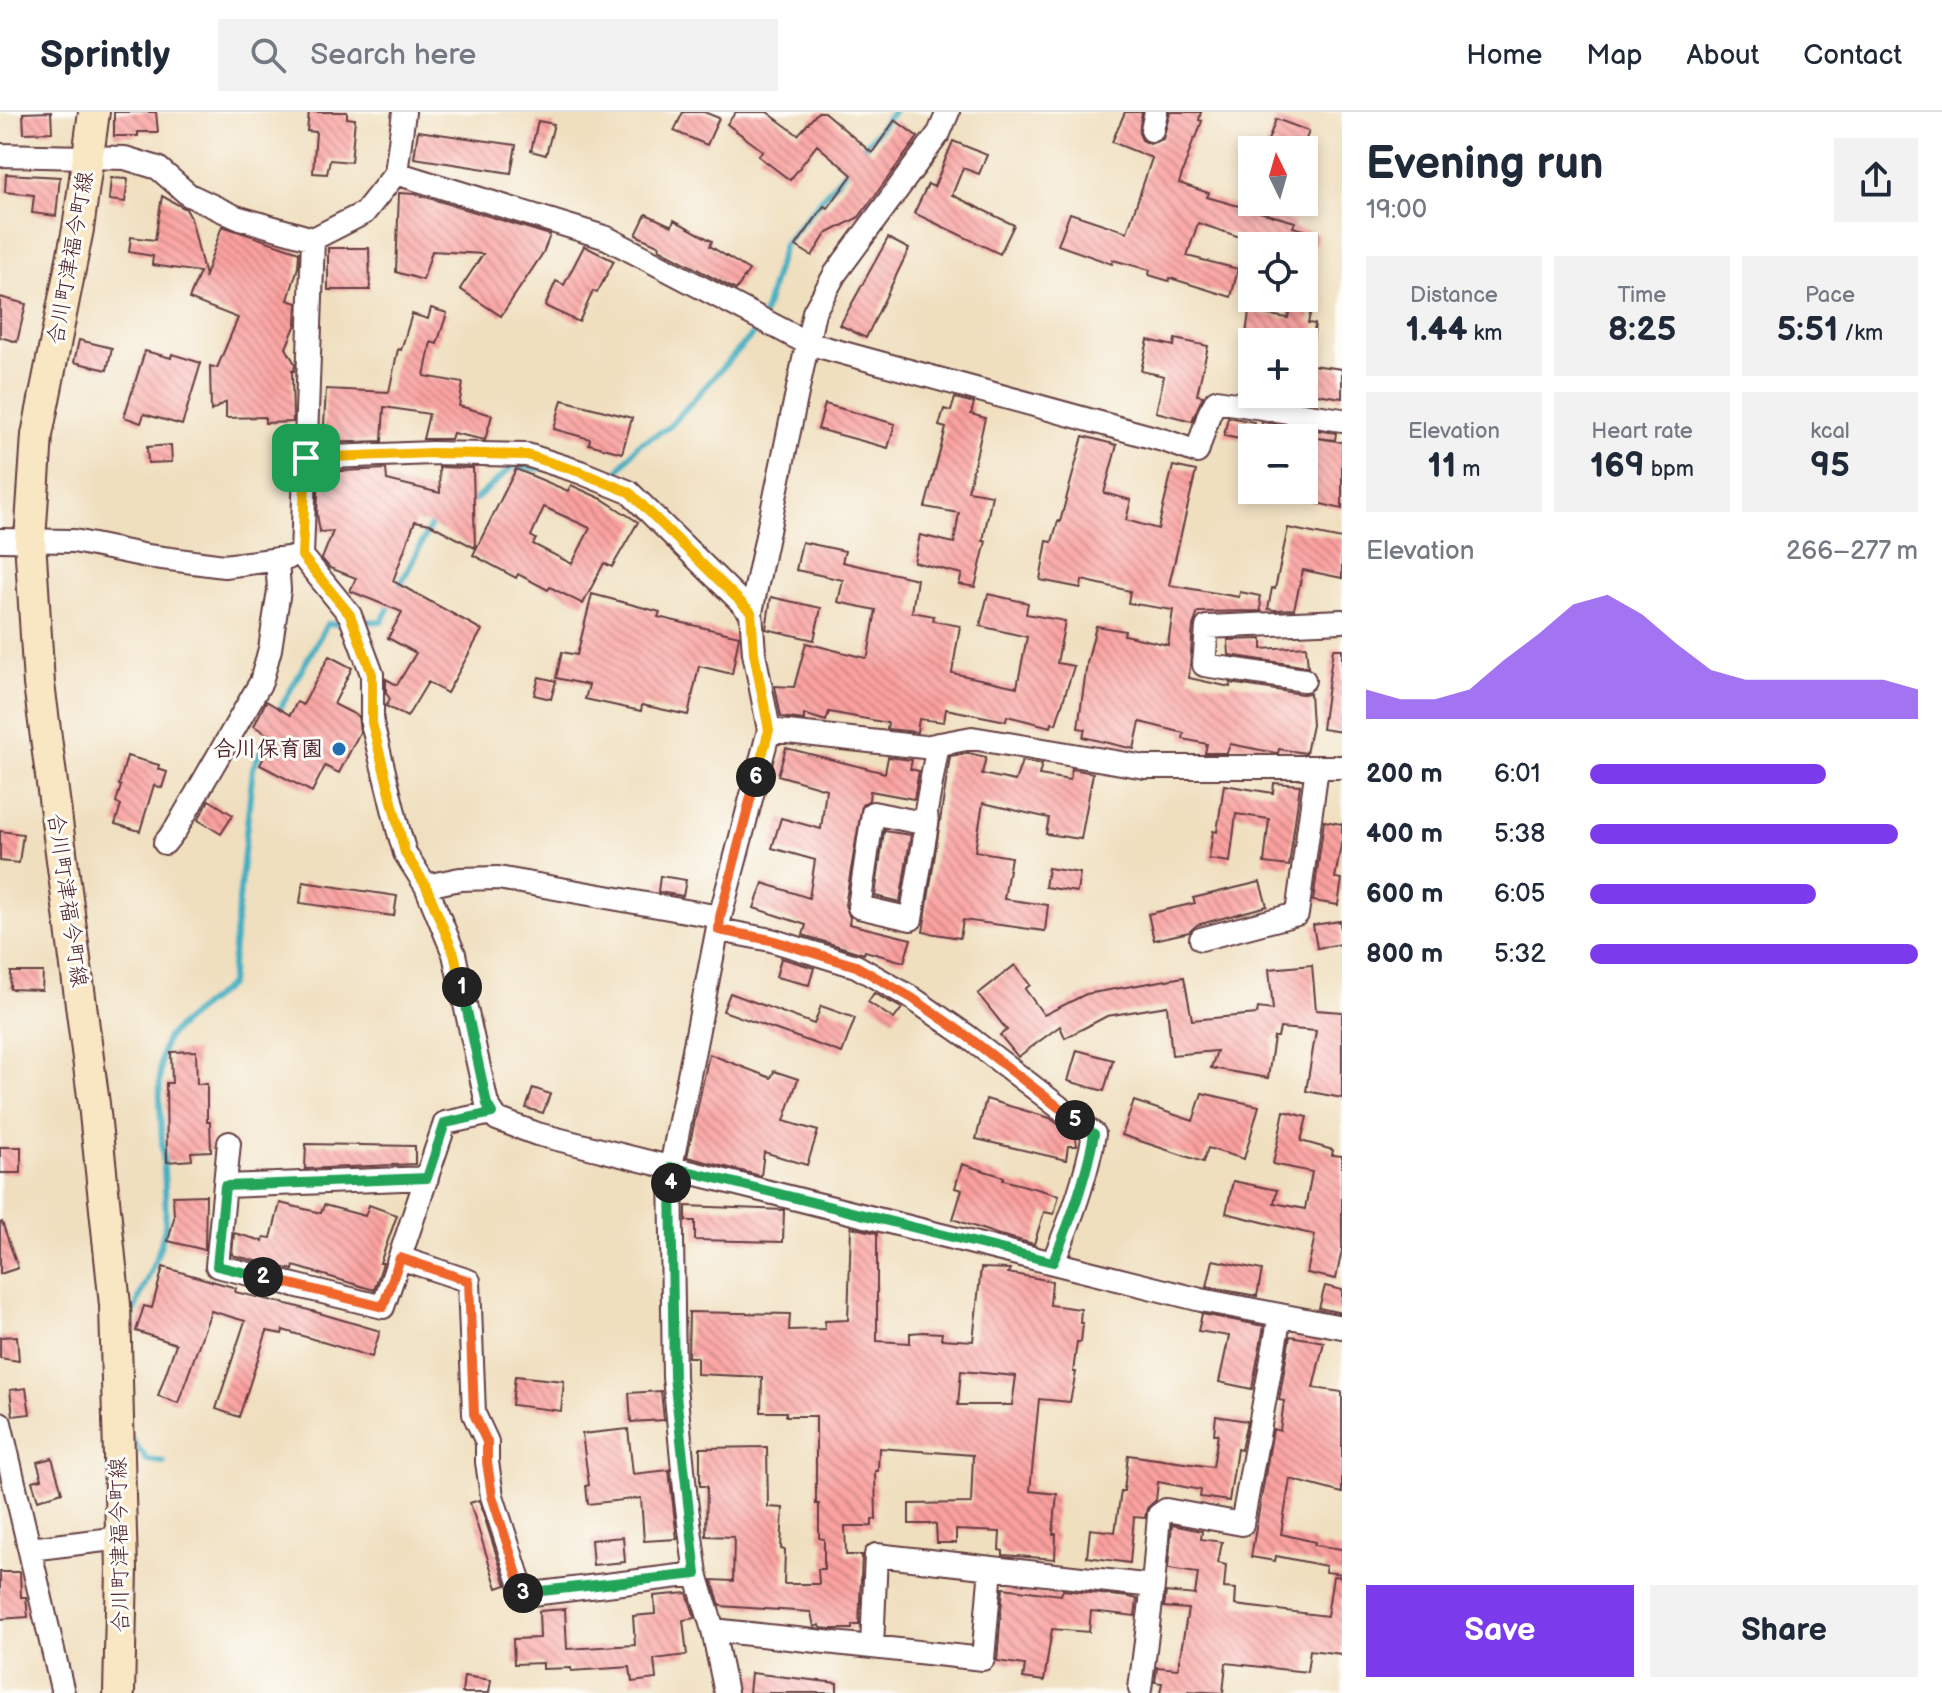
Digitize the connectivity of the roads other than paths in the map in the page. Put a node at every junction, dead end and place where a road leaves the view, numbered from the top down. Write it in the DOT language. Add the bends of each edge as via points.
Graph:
graph roads {
  1 [pos="94,112"];
  2 [pos="404,112"];
  3 [pos="948,112"];
  4 [pos="0,155"];
  5 [pos="89,158"];
  6 [pos="396,173"];
  7 [pos="313,239"];
  8 [pos="807,343"];
  9 [pos="1342,420"];
  10 [pos="306,458"];
  11 [pos="15,540"];
  12 [pos="302,556"];
  13 [pos="277,559"];
  14 [pos="751,612"];
  15 [pos="1342,621"];
  16 [pos="1304,680"];
  17 [pos="769,730"];
  18 [pos="938,744"];
  19 [pos="1317,767"];
  20 [pos="1342,767"];
  21 [pos="927,824"];
  22 [pos="165,843"];
  23 [pos="426,886"];
  24 [pos="719,924"];
  25 [pos="1201,939"];
  26 [pos="492,1113"];
  27 [pos="229,1143"];
  28 [pos="671,1167"];
  29 [pos="427,1178"];
  30 [pos="225,1186"];
  31 [pos="400,1258"];
  32 [pos="1053,1262"];
  33 [pos="1280,1315"];
  34 [pos="1342,1327"];
  35 [pos="0,1423"];
  36 [pos="121,1538"];
  37 [pos="30,1549"];
  38 [pos="991,1568"];
  39 [pos="696,1574"];
  40 [pos="1153,1586"];
  41 [pos="713,1630"];
  42 [pos="872,1647"];
  43 [pos="1140,1689"];
  44 [pos="63,1693"];
  45 [pos="119,1693"];
  46 [pos="726,1693"];
  1 -- 5 [label="street, 合川町津福今町線"];
  2 -- 6 [label="street"];
  3 -- 8 [label="street" via="939,133 835,274 814,312"];
  4 -- 5 [label="street"];
  5 -- 7 [label="street" via="125,158 158,168 189,195 236,217"];
  5 -- 11 [label="street, 合川町津福今町線"];
  6 -- 7 [label="street" via="364,213"];
  6 -- 8 [label="street" via="607,238"];
  7 -- 10 [label="street"];
  8 -- 9 [label="street" via="1197,452 1216,401"];
  8 -- 14 [label="street"];
  10 -- 12 [label="street"];
  10 -- 14 [label="street" via="527,455 580,472 629,492"];
  11 -- 13 [label="street" via="74,541 224,566"];
  11 -- 36 [label="street, 合川町津福今町線" via="94,1104 115,1305"];
  12 -- 13 [label="street"];
  12 -- 23 [label="street" via="356,630 372,674 372,723 401,841"];
  13 -- 22 [label="street" via="279,590 261,682"];
  14 -- 17 [label="street"];
  15 -- 16 [label="street" via="1207,627 1204,665"];
  17 -- 18 [label="street" via="924,747"];
  17 -- 24 [label="street"];
  18 -- 19 [label="street" via="972,738 1145,767"];
  18 -- 21 [label="street"];
  19 -- 20 [label="street"];
  19 -- 25 [label="street" via="1297,914"];
  21 -- 21 [label="street" via="911,919 859,907 873,813"];
  23 -- 24 [label="street" via="498,878"];
  23 -- 26 [label="street" via="454,954"];
  24 -- 28 [label="street"];
  24 -- 32 [label="street" via="856,966 967,1036 1094,1134 1073,1216"];
  26 -- 28 [label="street" via="537,1134"];
  26 -- 29 [label="street" via="445,1123"];
  27 -- 30 [label="street"];
  28 -- 32 [label="street"];
  28 -- 39 [label="street" via="674,1377"];
  29 -- 30 [label="street"];
  29 -- 31 [label="street"];
  30 -- 31 [label="street" via="217,1266 383,1307"];
  31 -- 39 [label="street" via="469,1281 474,1414 487,1442 492,1496 524,1595"];
  32 -- 33 [label="street"];
  33 -- 34 [label="street"];
  33 -- 40 [label="street" via="1242,1524 1166,1510 1159,1515"];
  35 -- 37 [label="street"];
  36 -- 37 [label="street"];
  36 -- 45 [label="street, 合川町津福今町線"];
  37 -- 44 [label="street"];
  38 -- 40 [label="street"];
  38 -- 42 [label="street" via="983,1659"];
  38 -- 42 [label="street" via="876,1555"];
  39 -- 41 [label="street"];
  40 -- 43 [label="street"];
  41 -- 42 [label="street"];
  41 -- 46 [label="street"];
}
